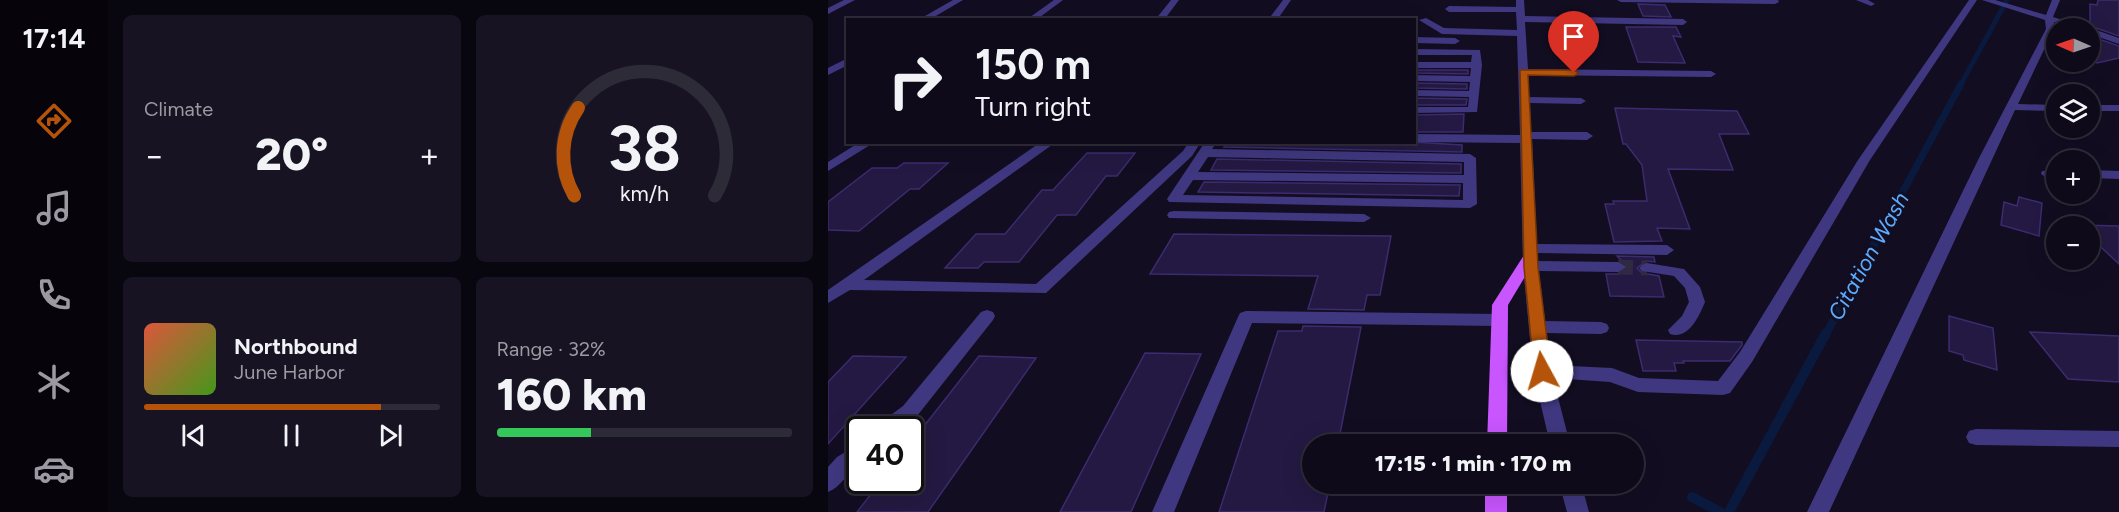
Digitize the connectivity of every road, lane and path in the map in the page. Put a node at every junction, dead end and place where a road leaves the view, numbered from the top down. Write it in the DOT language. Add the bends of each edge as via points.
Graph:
graph roads {
  1 [pos="851,0"];
  2 [pos="959,0"];
  3 [pos="1059,0"];
  4 [pos="1175,0"];
  5 [pos="1287,0"];
  6 [pos="1622,0"];
  7 [pos="1773,0"];
  8 [pos="1860,0"];
  9 [pos="1972,0"];
  10 [pos="1986,0"];
  11 [pos="2056,0"];
  12 [pos="1871,4"];
  13 [pos="1449,9"];
  14 [pos="1521,10"];
  15 [pos="828,11"];
  16 [pos="2049,17"];
  17 [pos="926,18"];
  18 [pos="1033,18"];
  19 [pos="1161,18"];
  20 [pos="1274,18"];
  21 [pos="2052,18"];
  22 [pos="1423,20"];
  23 [pos="1683,22"];
  24 [pos="1522,33"];
  25 [pos="2100,34"];
  26 [pos="1416,40"];
  27 [pos="1455,41"];
  28 [pos="2119,41"];
  29 [pos="1416,52"];
  30 [pos="846,62"];
  31 [pos="1416,65"];
  32 [pos="1477,65"];
  33 [pos="828,72"];
  34 [pos="1523,72"];
  35 [pos="1711,74"];
  36 [pos="1416,78"];
  37 [pos="1476,79"];
  38 [pos="1416,93"];
  39 [pos="1474,94"];
  40 [pos="1525,100"];
  41 [pos="1581,100"];
  42 [pos="2010,107"];
  43 [pos="2046,108"];
  44 [pos="2100,108"];
  45 [pos="2119,108"];
  46 [pos="1416,110"];
  47 [pos="1587,136"];
  48 [pos="1526,137"];
  49 [pos="1416,138"];
  50 [pos="865,144"];
  51 [pos="1047,144"];
  52 [pos="1203,146"];
  53 [pos="828,167"];
  54 [pos="2100,174"];
  55 [pos="2119,175"];
  56 [pos="1189,176"];
  57 [pos="1470,179"];
  58 [pos="1174,215"];
  59 [pos="1364,218"];
  60 [pos="1667,250"];
  61 [pos="1531,256"];
  62 [pos="1618,267"];
  63 [pos="1647,268"];
  64 [pos="849,285"];
  65 [pos="828,298"];
  66 [pos="987,316"];
  67 [pos="1500,320"];
  68 [pos="1538,327"];
  69 [pos="1601,328"];
  70 [pos="1676,330"];
  71 [pos="1542,371"];
  72 [pos="904,416"];
  73 [pos="1497,434"];
  74 [pos="1558,434"];
  75 [pos="1976,437"];
  76 [pos="2119,439"];
  77 [pos="846,462"];
  78 [pos="828,483"];
  79 [pos="1496,494"];
  80 [pos="1573,494"];
  81 [pos="1163,512"];
  82 [pos="1496,512"];
  83 [pos="1578,512"];
  84 [pos="1818,512"];
  1 -- 15 [label="street"];
  2 -- 17 [label="street"];
  3 -- 18 [label="street"];
  4 -- 19 [label="street"];
  5 -- 20 [label="street"];
  6 -- 7 [label="street"];
  8 -- 12 [label="street"];
  9 -- 71 [label="street" via="1864,160 1746,357 1723,388 1638,385 1611,375"];
  10 -- 16 [label="street"];
  11 -- 16 [label="street"];
  13 -- 14 [label="street"];
  14 -- 23 [label="street"];
  14 -- 24 [label="street"];
  16 -- 21 [label="street"];
  16 -- 42 [label="street" via="2050,29"];
  22 -- 24 [label="street" via="1442,31"];
  24 -- 34 [label="street"];
  25 -- 28 [label="street"];
  26 -- 27 [label="street"];
  29 -- 32 [label="street" via="1477,52"];
  30 -- 33 [label="street"];
  31 -- 32 [label="street"];
  32 -- 37 [label="street"];
  34 -- 35 [label="street"];
  34 -- 40 [label="street"];
  36 -- 37 [label="street"];
  37 -- 39 [label="street"];
  38 -- 39 [label="street"];
  39 -- 46 [label="street" via="1473,110"];
  40 -- 41 [label="street"];
  40 -- 48 [label="street"];
  42 -- 43 [label="street"];
  42 -- 84 [label="street"];
  44 -- 45 [label="street"];
  47 -- 48 [label="street"];
  48 -- 49 [label="street"];
  48 -- 61 [label="street"];
  50 -- 53 [label="street"];
  51 -- 64 [label="street"];
  52 -- 56 [label="street"];
  52 -- 57 [label="street" via="1470,158"];
  52 -- 64 [label="street" via="1188,153 1040,289"];
  54 -- 55 [label="street"];
  56 -- 57 [label="street"];
  56 -- 57 [label="street" via="1174,199 1470,204"];
  58 -- 59 [label="street"];
  60 -- 61 [label="street"];
  61 -- 62 [label="street"];
  61 -- 67 [label="main road" via="1500,305"];
  61 -- 68 [label="street"];
  63 -- 70 [label="street" via="1679,272 1692,287 1697,302 1689,319"];
  64 -- 65 [label="street"];
  66 -- 72 [label="street"];
  67 -- 73 [label="main road"];
  67 -- 81 [label="street" via="1246,317"];
  68 -- 69 [label="street"];
  68 -- 71 [label="street"];
  71 -- 74 [label="street"];
  75 -- 76 [label="street"];
  77 -- 78 [label="street"];
  79 -- 82 [label="main road"];
  80 -- 83 [label="street"];
}
